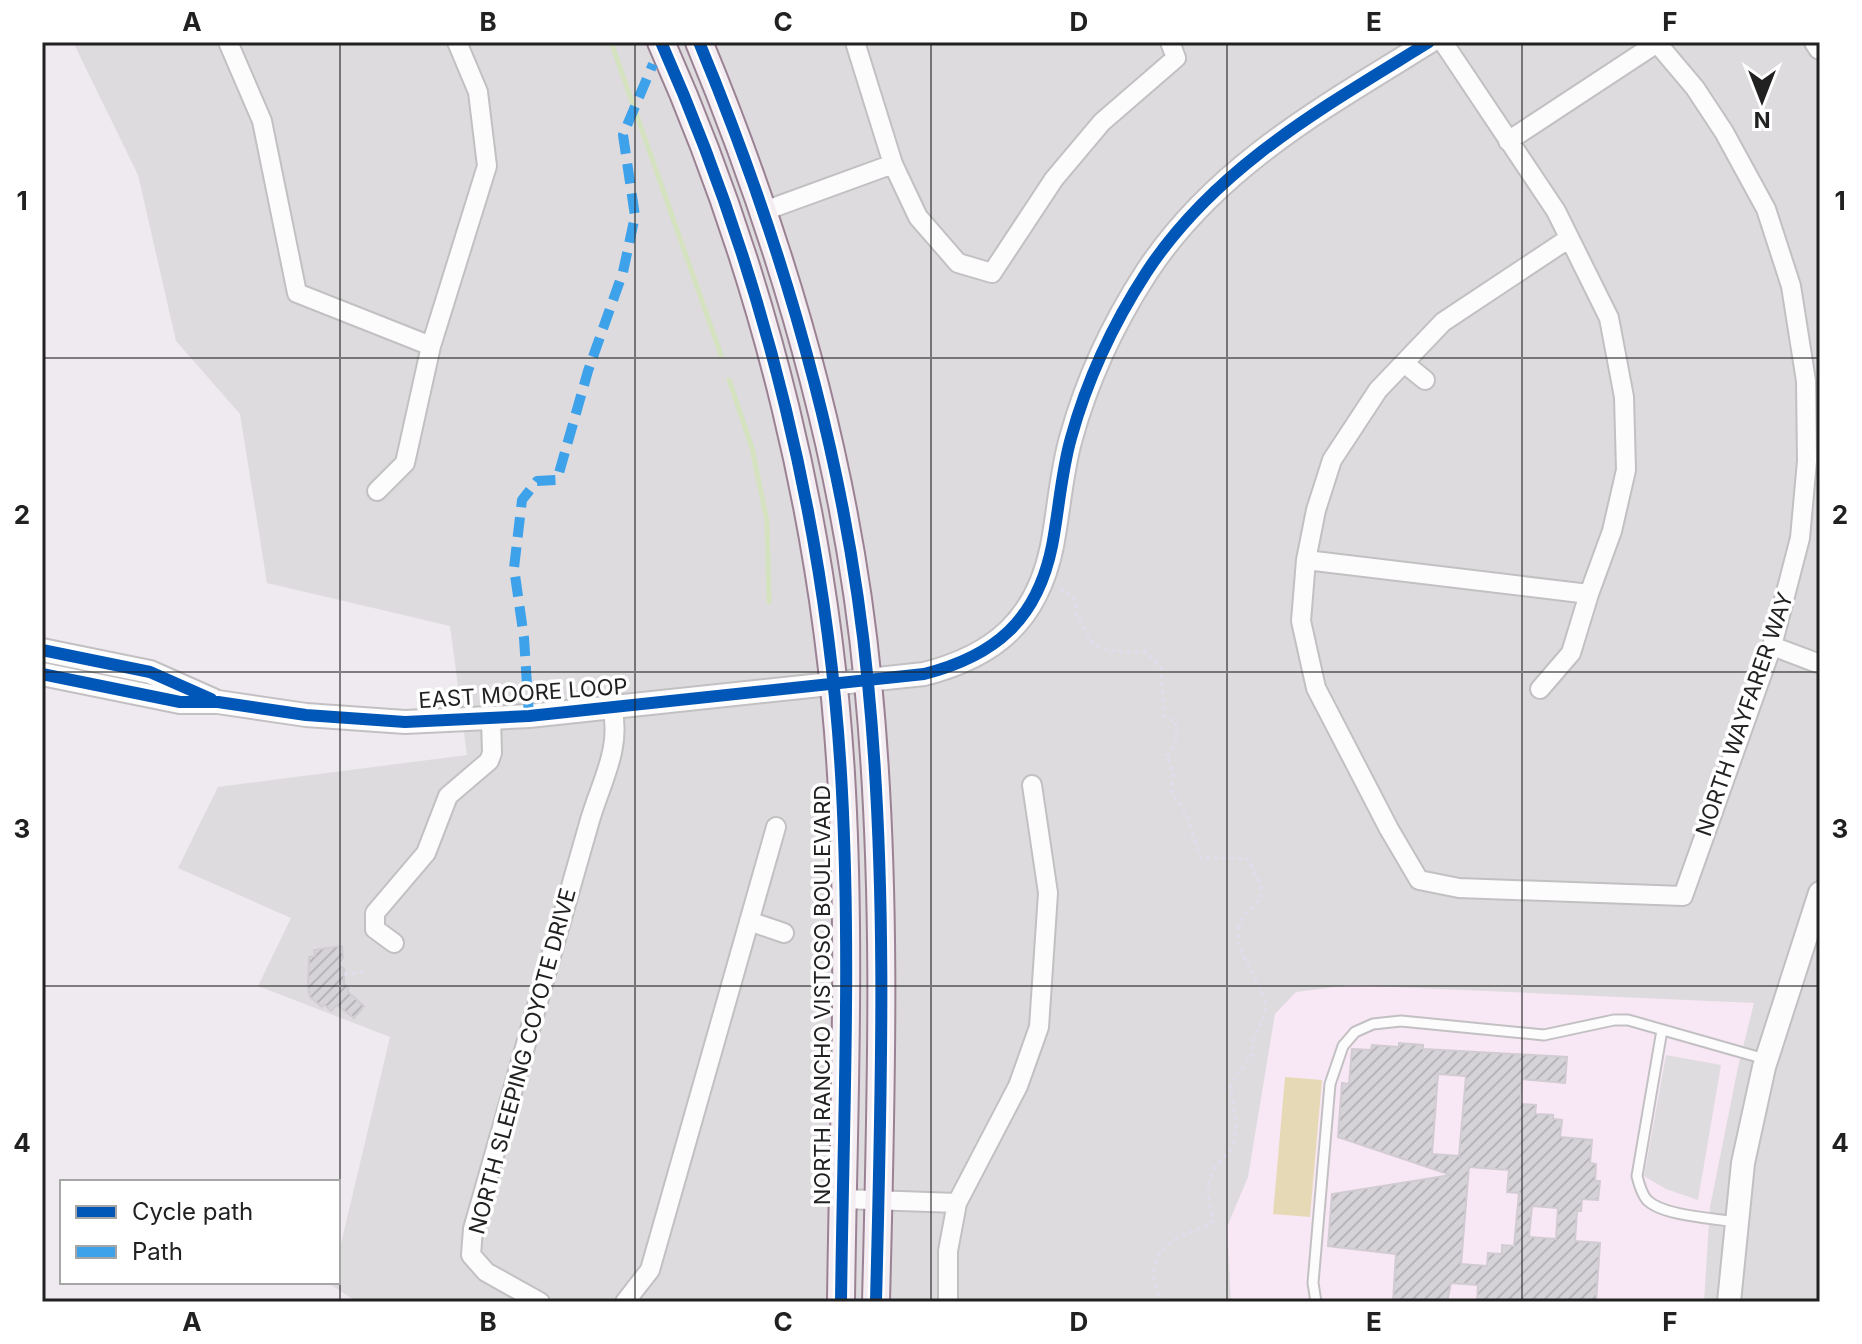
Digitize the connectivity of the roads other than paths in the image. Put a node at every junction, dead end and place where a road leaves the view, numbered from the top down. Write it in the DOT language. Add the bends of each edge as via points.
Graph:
graph roads {
  1 [pos="228,42"];
  2 [pos="457,42"];
  3 [pos="661,42"];
  4 [pos="699,42"];
  5 [pos="855,42"];
  6 [pos="1170,42"];
  7 [pos="1429,42"];
  8 [pos="1443,42"];
  9 [pos="1816,42"];
  10 [pos="1657,43"];
  11 [pos="1820,48"];
  12 [pos="1508,141"];
  13 [pos="893,164"];
  14 [pos="764,211"];
  15 [pos="1568,239"];
  16 [pos="431,346"];
  17 [pos="1404,363"];
  18 [pos="1425,380"];
  19 [pos="377,491"];
  20 [pos="1306,560"];
  21 [pos="1589,594"];
  22 [pos="1772,646"];
  23 [pos="42,650"];
  24 [pos="1820,664"];
  25 [pos="42,674"];
  26 [pos="868,679"];
  27 [pos="832,683"];
  28 [pos="1540,689"];
  29 [pos="218,702"];
  30 [pos="612,707"];
  31 [pos="491,719"];
  32 [pos="1032,785"];
  33 [pos="776,827"];
  34 [pos="1820,893"];
  35 [pos="749,921"];
  36 [pos="784,933"];
  37 [pos="394,943"];
  38 [pos="1662,1030"];
  39 [pos="1767,1059"];
  40 [pos="843,1199"];
  41 [pos="878,1201"];
  42 [pos="957,1203"];
  43 [pos="1736,1222"];
  44 [pos="540,1302"];
  45 [pos="625,1302"];
  46 [pos="841,1302"];
  47 [pos="876,1302"];
  48 [pos="948,1302"];
  49 [pos="1316,1302"];
  50 [pos="1729,1302"];
  1 -- 16 [label="street" via="262,121 297,293"];
  2 -- 16 [label="street" via="478,92 487,166"];
  3 -- 27 [label="main road, NORTH RANCHO VISTOSO BOULEVARD" via="710,163 772,356 816,560"];
  4 -- 14 [label="main road"];
  5 -- 13 [label="street"];
  6 -- 13 [label="street" via="1176,58 1102,122 1054,179 992,273 958,263 918,217"];
  7 -- 26 [label="street, EAST MOORE LOOP" via="1296,125 1204,199 1146,272 1101,352 1071,439 1044,573 1015,624 973,658 950,667"];
  8 -- 12 [label="street"];
  9 -- 11 [label="street"];
  10 -- 12 [label="street"];
  10 -- 22 [label="street, NORTH WAYFARER WAY" via="1724,132 1766,209 1791,286 1806,381 1807,461 1800,538"];
  12 -- 15 [label="street" via="1556,211"];
  13 -- 14 [label="street"];
  14 -- 26 [label="main road" via="833,458"];
  15 -- 17 [label="street" via="1443,322"];
  15 -- 21 [label="street" via="1609,318 1624,397 1626,470 1612,531"];
  16 -- 19 [label="street" via="405,463"];
  17 -- 18 [label="street"];
  17 -- 20 [label="street" via="1378,390 1332,460"];
  20 -- 21 [label="street"];
  20 -- 22 [label="street, NORTH WAYFARER WAY" via="1301,621 1316,688 1419,880 1459,888 1683,896"];
  21 -- 28 [label="street" via="1571,653"];
  22 -- 24 [label="street"];
  23 -- 29 [label="street, EAST MOORE LOOP" via="150,672"];
  25 -- 29 [label="street, EAST MOORE LOOP" via="180,702"];
  26 -- 27 [label="street, EAST MOORE LOOP"];
  26 -- 41 [label="main road" via="878,808"];
  27 -- 30 [label="street, EAST MOORE LOOP"];
  27 -- 40 [label="main road, NORTH RANCHO VISTOSO BOULEVARD" via="846,909"];
  29 -- 31 [label="street, EAST MOORE LOOP" via="357,720"];
  30 -- 31 [label="street, EAST MOORE LOOP"];
  30 -- 44 [label="street, NORTH SLEEPING COYOTE DRIVE" via="616,724 606,781 599,787 473,1229 471,1255 486,1272"];
  31 -- 37 [label="street" via="489,761 448,796 426,853 375,913 375,929"];
  32 -- 42 [label="street" via="1048,893 1039,1027 1018,1086"];
  33 -- 35 [label="street"];
  34 -- 39 [label="street"];
  35 -- 36 [label="street"];
  35 -- 45 [label="street" via="650,1270"];
  38 -- 39 [label="lane"];
  38 -- 43 [label="lane" via="1639,1188 1660,1209"];
  38 -- 49 [label="lane" via="1614,1020 1544,1035 1401,1021 1355,1032 1343,1046 1330,1084 1313,1283"];
  39 -- 43 [label="street" via="1743,1163"];
  40 -- 41 [label="street"];
  40 -- 46 [label="main road, NORTH RANCHO VISTOSO BOULEVARD"];
  41 -- 42 [label="street"];
  41 -- 47 [label="main road"];
  42 -- 48 [label="street" via="948,1251"];
  43 -- 50 [label="street"];
}
